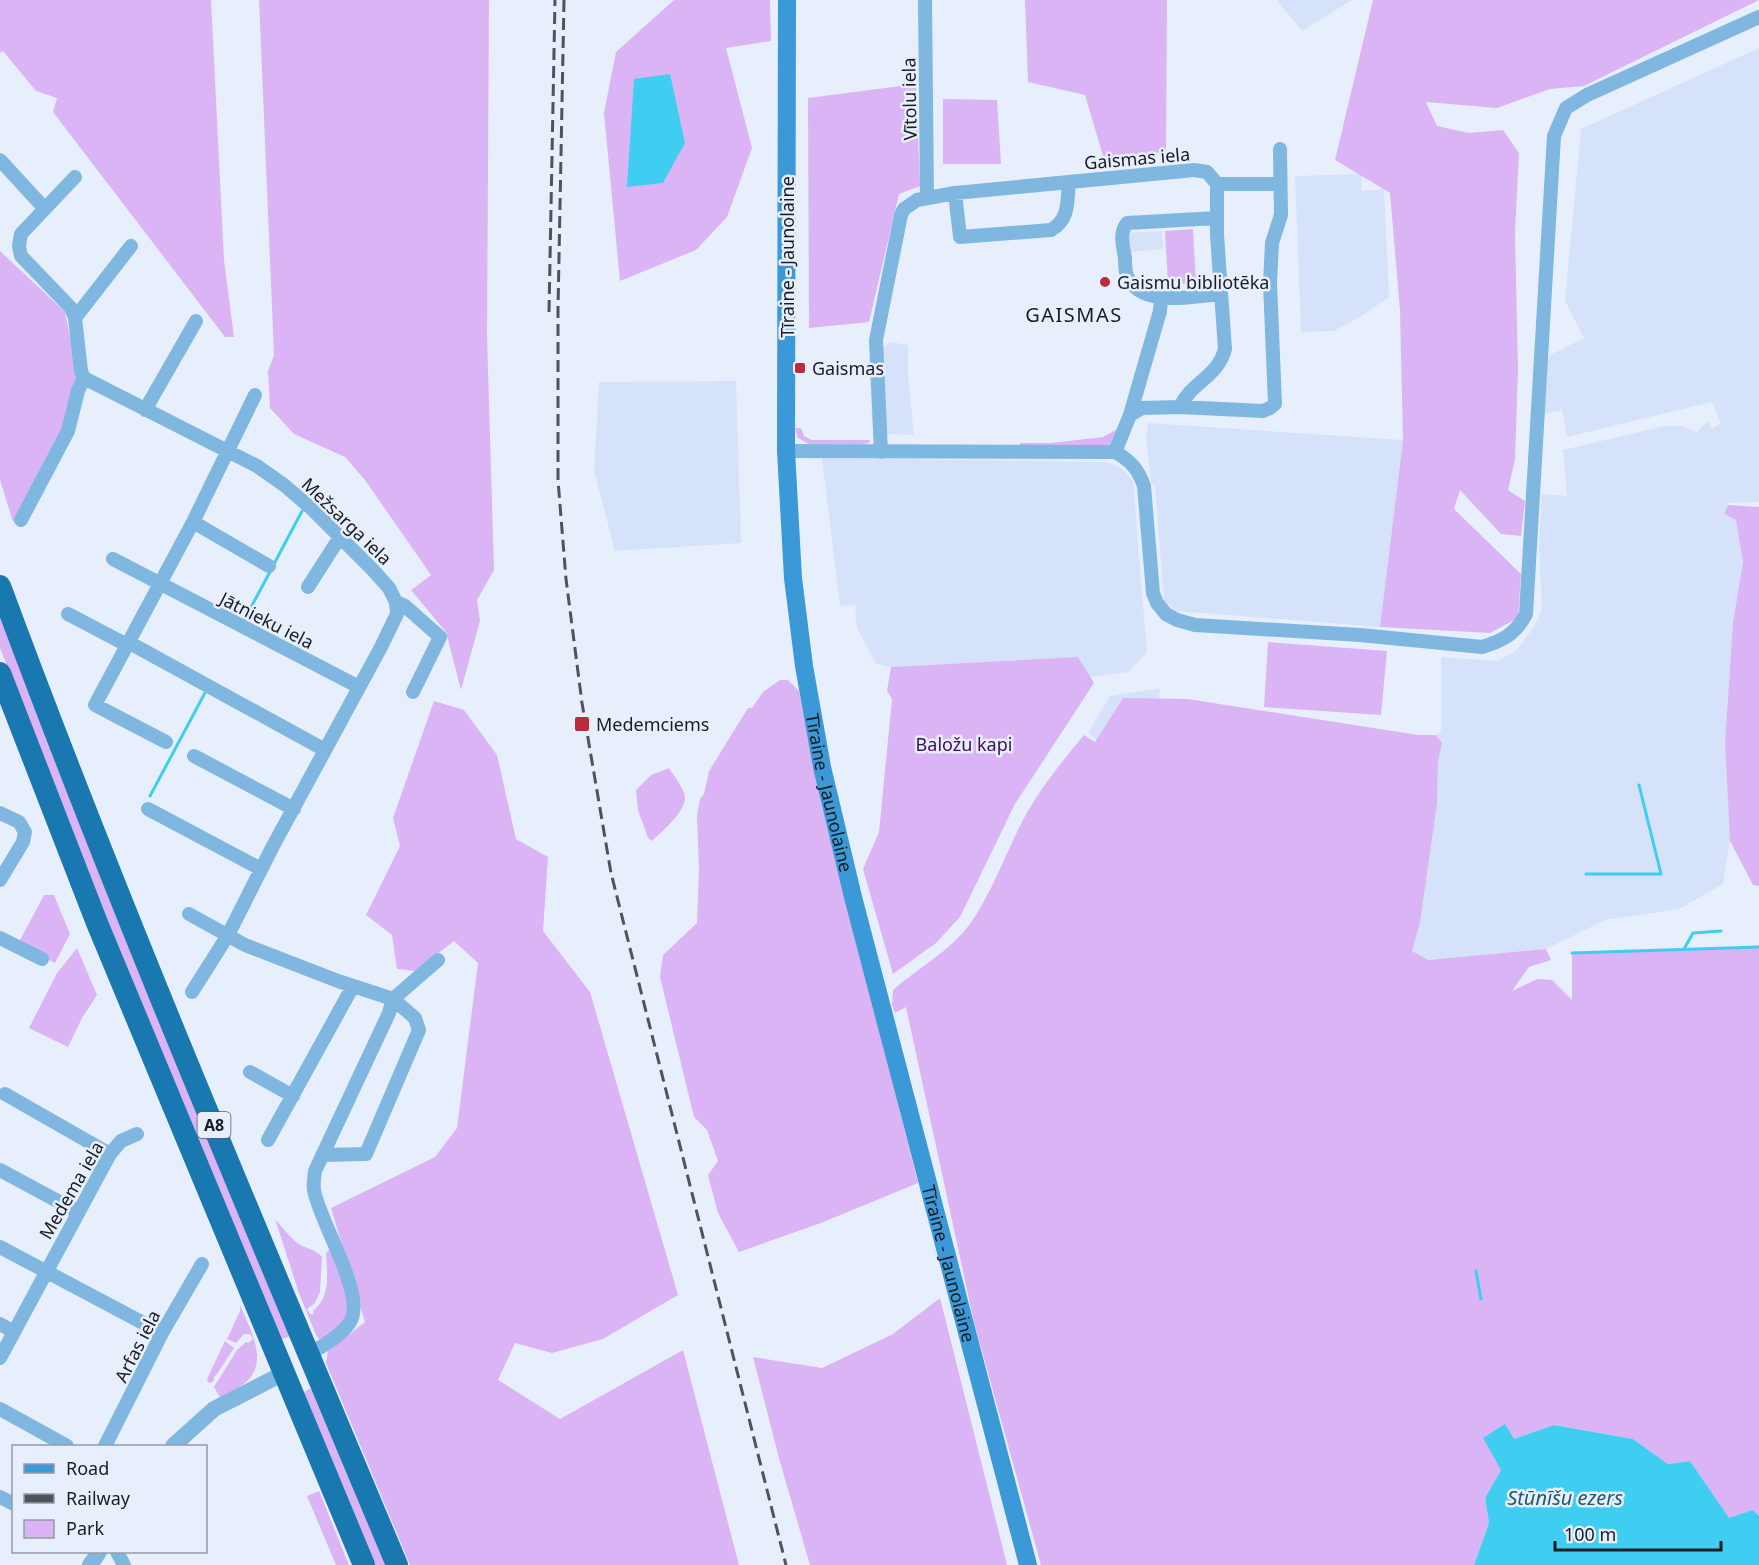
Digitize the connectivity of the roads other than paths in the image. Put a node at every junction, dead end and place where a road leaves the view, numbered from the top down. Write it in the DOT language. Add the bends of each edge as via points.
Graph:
graph roads {
  1 [pos="787,0"];
  2 [pos="925,0"];
  3 [pos="1759,17"];
  4 [pos="1280,149"];
  5 [pos="0,160"];
  6 [pos="75,177"];
  7 [pos="1069,182"];
  8 [pos="1217,184"];
  9 [pos="1280,184"];
  10 [pos="955,193"];
  11 [pos="927,198"];
  12 [pos="45,209"];
  13 [pos="1217,218"];
  14 [pos="131,246"];
  15 [pos="1221,294"];
  16 [pos="1161,299"];
  17 [pos="75,318"];
  18 [pos="196,321"];
  19 [pos="84,378"];
  20 [pos="255,395"];
  21 [pos="1180,407"];
  22 [pos="146,410"];
  23 [pos="1130,415"];
  24 [pos="786,451"];
  25 [pos="881,452"];
  26 [pos="1115,452"];
  27 [pos="228,453"];
  28 [pos="21,520"];
  29 [pos="193,522"];
  30 [pos="340,537"];
  31 [pos="113,559"];
  32 [pos="269,566"];
  33 [pos="159,584"];
  34 [pos="0,586"];
  35 [pos="308,587"];
  36 [pos="396,602"];
  37 [pos="68,614"];
  38 [pos="128,644"];
  39 [pos="0,674"];
  40 [pos="359,687"];
  41 [pos="413,692"];
  42 [pos="166,742"];
  43 [pos="326,750"];
  44 [pos="194,756"];
  45 [pos="148,809"];
  46 [pos="294,809"];
  47 [pos="0,813"];
  48 [pos="261,869"];
  49 [pos="0,880"];
  50 [pos="189,914"];
  51 [pos="228,935"];
  52 [pos="0,938"];
  53 [pos="42,959"];
  54 [pos="438,960"];
  55 [pos="353,986"];
  56 [pos="192,992"];
  57 [pos="393,999"];
  58 [pos="250,1072"];
  59 [pos="6,1095"];
  60 [pos="293,1096"];
  61 [pos="137,1134"];
  62 [pos="268,1140"];
  63 [pos="110,1154"];
  64 [pos="322,1155"];
  65 [pos="0,1170"];
  66 [pos="78,1212"];
  67 [pos="0,1247"];
  68 [pos="202,1264"];
  69 [pos="45,1272"];
  70 [pos="0,1324"];
  71 [pos="14,1332"];
  72 [pos="162,1333"];
  73 [pos="309,1353"];
  74 [pos="0,1358"];
  75 [pos="284,1373"];
  76 [pos="0,1409"];
  77 [pos="65,1445"];
  78 [pos="106,1445"];
  79 [pos="174,1445"];
  80 [pos="364,1565"];
  81 [pos="397,1565"];
  82 [pos="1028,1565"];
  1 -- 24 [label="main road, Tīraine - Jaunolaine"];
  2 -- 11 [label="street, Vītolu iela"];
  3 -- 26 [label="street" via="1587,95 1566,108 1554,136 1526,614 1509,636 1482,647 1183,622 1166,614 1156,603 1144,486 1138,470"];
  4 -- 9 [label="street"];
  5 -- 12 [label="street"];
  6 -- 12 [label="street"];
  7 -- 8 [label="street, Gaismas iela" via="1194,170 1208,172"];
  7 -- 10 [label="street, Gaismas iela"];
  7 -- 10 [label="street" via="1066,213 1052,230 960,237"];
  8 -- 9 [label="street"];
  8 -- 13 [label="street"];
  9 -- 21 [label="street" via="1281,215 1272,243 1270,283 1275,404 1263,411"];
  10 -- 11 [label="street, Gaismas iela"];
  11 -- 25 [label="street, Gaismas iela" via="911,203 901,215 880,315 876,345"];
  12 -- 17 [label="street" via="21,234 18,246 21,256 71,308"];
  13 -- 15 [label="street"];
  13 -- 16 [label="street" via="1127,223 1123,227 1126,274 1131,284"];
  14 -- 17 [label="street"];
  15 -- 16 [label="street"];
  15 -- 21 [label="street" via="1225,349 1222,362 1189,392"];
  16 -- 23 [label="street"];
  17 -- 19 [label="street"];
  18 -- 22 [label="street"];
  19 -- 22 [label="street, Mežsarga iela"];
  19 -- 28 [label="street" via="68,431"];
  20 -- 27 [label="street"];
  21 -- 23 [label="street" via="1142,408"];
  22 -- 27 [label="street, Mežsarga iela"];
  23 -- 26 [label="street"];
  24 -- 25 [label="street"];
  24 -- 82 [label="main road, Tīraine - Jaunolaine" via="796,606 822,767 876,989"];
  25 -- 26 [label="street"];
  27 -- 29 [label="street"];
  27 -- 30 [label="street, Mežsarga iela" via="284,485"];
  29 -- 32 [label="street"];
  29 -- 33 [label="street"];
  30 -- 35 [label="street"];
  30 -- 36 [label="street, Mežsarga iela" via="389,588"];
  31 -- 33 [label="street, Jātnieku iela"];
  33 -- 38 [label="street"];
  33 -- 40 [label="street, Jātnieku iela"];
  34 -- 73 [label="highway, A8" via="138,943"];
  36 -- 40 [label="street" via="397,614"];
  36 -- 41 [label="street" via="440,637"];
  37 -- 38 [label="street"];
  38 -- 42 [label="street" via="95,705"];
  38 -- 43 [label="street"];
  39 -- 75 [label="highway, A8" via="101,934"];
  40 -- 43 [label="street"];
  43 -- 46 [label="street"];
  44 -- 46 [label="street"];
  45 -- 48 [label="street"];
  46 -- 48 [label="street"];
  47 -- 49 [label="street" via="19,822 25,832"];
  48 -- 51 [label="street"];
  50 -- 51 [label="street"];
  51 -- 55 [label="street"];
  51 -- 56 [label="street"];
  52 -- 53 [label="street"];
  54 -- 57 [label="street"];
  55 -- 57 [label="street"];
  55 -- 60 [label="street"];
  57 -- 64 [label="street"];
  57 -- 64 [label="street" via="415,1017 419,1030 366,1154"];
  58 -- 60 [label="street"];
  59 -- 63 [label="street"];
  60 -- 62 [label="street"];
  61 -- 63 [label="street, Medema iela" via="121,1142"];
  63 -- 66 [label="street, Medema iela"];
  64 -- 73 [label="street" via="313,1187 355,1306 351,1321 340,1334"];
  65 -- 66 [label="street"];
  66 -- 69 [label="street, Medema iela"];
  67 -- 69 [label="street"];
  68 -- 72 [label="street, Arfas iela"];
  69 -- 71 [label="street, Medema iela"];
  69 -- 72 [label="street"];
  70 -- 71 [label="street"];
  71 -- 74 [label="street, Medema iela"];
  72 -- 78 [label="street, Arfas iela"];
  73 -- 81 [label="highway, A8"];
  75 -- 79 [label="street" via="214,1409"];
  75 -- 80 [label="highway, A8"];
  76 -- 77 [label="street"];
}
